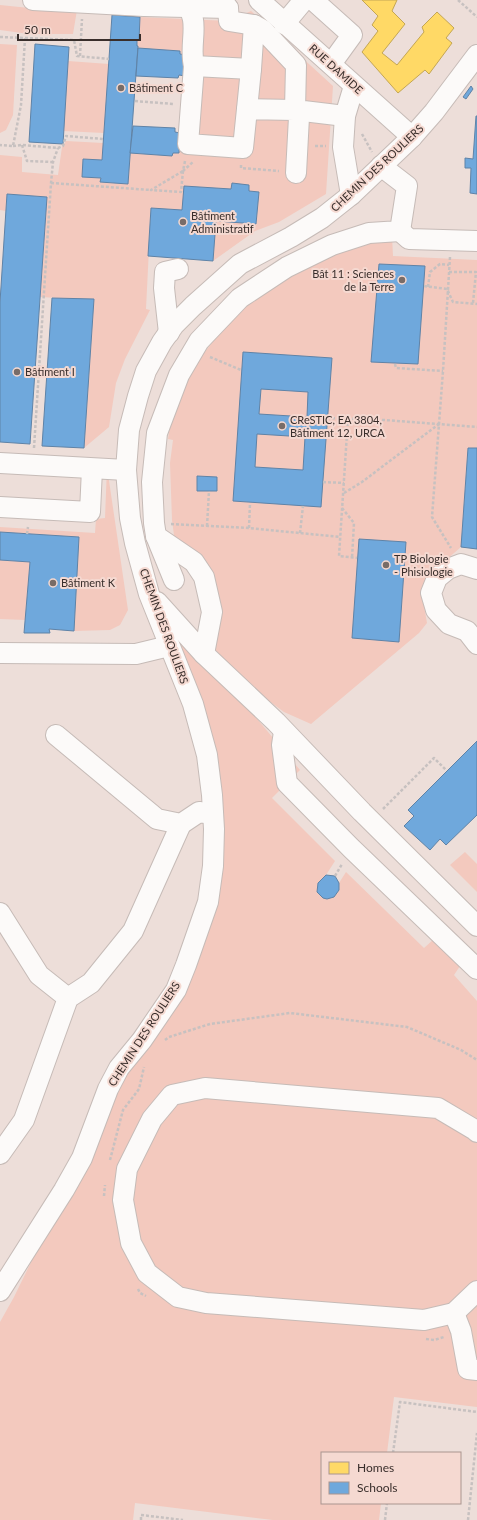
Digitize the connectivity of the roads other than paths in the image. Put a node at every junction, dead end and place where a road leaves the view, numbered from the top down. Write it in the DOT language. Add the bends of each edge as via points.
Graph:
graph roads {
  1 [pos="33,0"];
  2 [pos="259,0"];
  3 [pos="304,0"];
  4 [pos="313,0"];
  5 [pos="89,2"];
  6 [pos="141,3"];
  7 [pos="185,3"];
  8 [pos="224,4"];
  9 [pos="284,24"];
  10 [pos="254,25"];
  11 [pos="477,55"];
  12 [pos="331,64"];
  13 [pos="194,66"];
  14 [pos="251,69"];
  15 [pos="354,86"];
  16 [pos="247,109"];
  17 [pos="295,110"];
  18 [pos="345,121"];
  19 [pos="412,137"];
  20 [pos="381,166"];
  21 [pos="296,173"];
  22 [pos="351,195"];
  23 [pos="400,231"];
  24 [pos="477,241"];
  25 [pos="178,269"];
  26 [pos="169,333"];
  27 [pos="0,463"];
  28 [pos="92,469"];
  29 [pos="126,470"];
  30 [pos="0,507"];
  31 [pos="155,530"];
  32 [pos="469,567"];
  33 [pos="174,580"];
  34 [pos="149,594"];
  35 [pos="477,644"];
  36 [pos="169,646"];
  37 [pos="0,653"];
  38 [pos="204,654"];
  39 [pos="284,732"];
  40 [pos="56,735"];
  41 [pos="213,814"];
  42 [pos="182,824"];
  43 [pos="0,913"];
  44 [pos="477,926"];
  45 [pos="477,969"];
  46 [pos="68,998"];
  47 [pos="477,1132"];
  48 [pos="0,1154"];
  49 [pos="0,1291"];
  50 [pos="477,1291"];
  51 [pos="454,1313"];
  52 [pos="477,1370"];
  1 -- 5 [label="street"];
  2 -- 9 [label="street, RUE DAMIDE"];
  3 -- 9 [label="street"];
  4 -- 12 [label="street" via="352,35"];
  5 -- 6 [label="street"];
  6 -- 7 [label="street"];
  7 -- 8 [label="street"];
  7 -- 13 [label="street" via="194,20"];
  8 -- 10 [label="street" via="229,21"];
  9 -- 12 [label="street, RUE DAMIDE"];
  10 -- 14 [label="street"];
  10 -- 17 [label="street" via="263,30 296,65"];
  11 -- 19 [label="street, CHEMIN DES ROULIERS"];
  12 -- 15 [label="street, RUE DAMIDE"];
  13 -- 14 [label="street"];
  13 -- 16 [label="street" via="188,144 243,148"];
  14 -- 16 [label="street"];
  15 -- 18 [label="street"];
  15 -- 19 [label="street, RUE DAMIDE"];
  16 -- 17 [label="street"];
  17 -- 18 [label="street"];
  17 -- 21 [label="street" via="298,117"];
  18 -- 22 [label="street" via="343,147"];
  19 -- 20 [label="street, CHEMIN DES ROULIERS"];
  20 -- 22 [label="street, CHEMIN DES ROULIERS"];
  20 -- 23 [label="street" via="407,186"];
  22 -- 26 [label="street, CHEMIN DES ROULIERS" via="322,218 240,264 193,306"];
  23 -- 24 [label="street" via="409,239"];
  23 -- 31 [label="street" via="369,233 332,245 287,267 240,298 199,341 179,375 157,433 152,482"];
  25 -- 26 [label="street" via="165,272 164,288"];
  26 -- 29 [label="street, CHEMIN DES ROULIERS" via="146,371 138,396 129,430"];
  27 -- 28 [label="street"];
  28 -- 29 [label="street"];
  28 -- 30 [label="street" via="90,512"];
  29 -- 34 [label="street, CHEMIN DES ROULIERS" via="130,518"];
  31 -- 33 [label="street"];
  31 -- 38 [label="street" via="194,562 204,577 212,612"];
  32 -- 35 [label="street" via="448,569 436,578 430,594 436,610 448,624 467,631"];
  34 -- 36 [label="street, CHEMIN DES ROULIERS"];
  34 -- 38 [label="street"];
  36 -- 37 [label="street" via="136,654"];
  36 -- 41 [label="street, CHEMIN DES ROULIERS" via="193,704 207,755"];
  38 -- 39 [label="street"];
  39 -- 44 [label="street"];
  39 -- 45 [label="street" via="282,745 287,784"];
  40 -- 42 [label="street" via="157,819"];
  41 -- 42 [label="street" via="199,812"];
  41 -- 49 [label="street, CHEMIN DES ROULIERS" via="213,866 208,902 176,990 142,1040 119,1068 108,1089 82,1158"];
  42 -- 46 [label="street" via="133,931 91,983"];
  43 -- 46 [label="street" via="39,975"];
  46 -- 48 [label="street" via="24,1120"];
  47 -- 51 [label="street" via="438,1108 205,1088 172,1095 152,1119 127,1169 123,1200 131,1243 147,1273 178,1297 206,1303 424,1320"];
  50 -- 51 [label="street"];
  51 -- 52 [label="street" via="461,1331 468,1369"];
}
